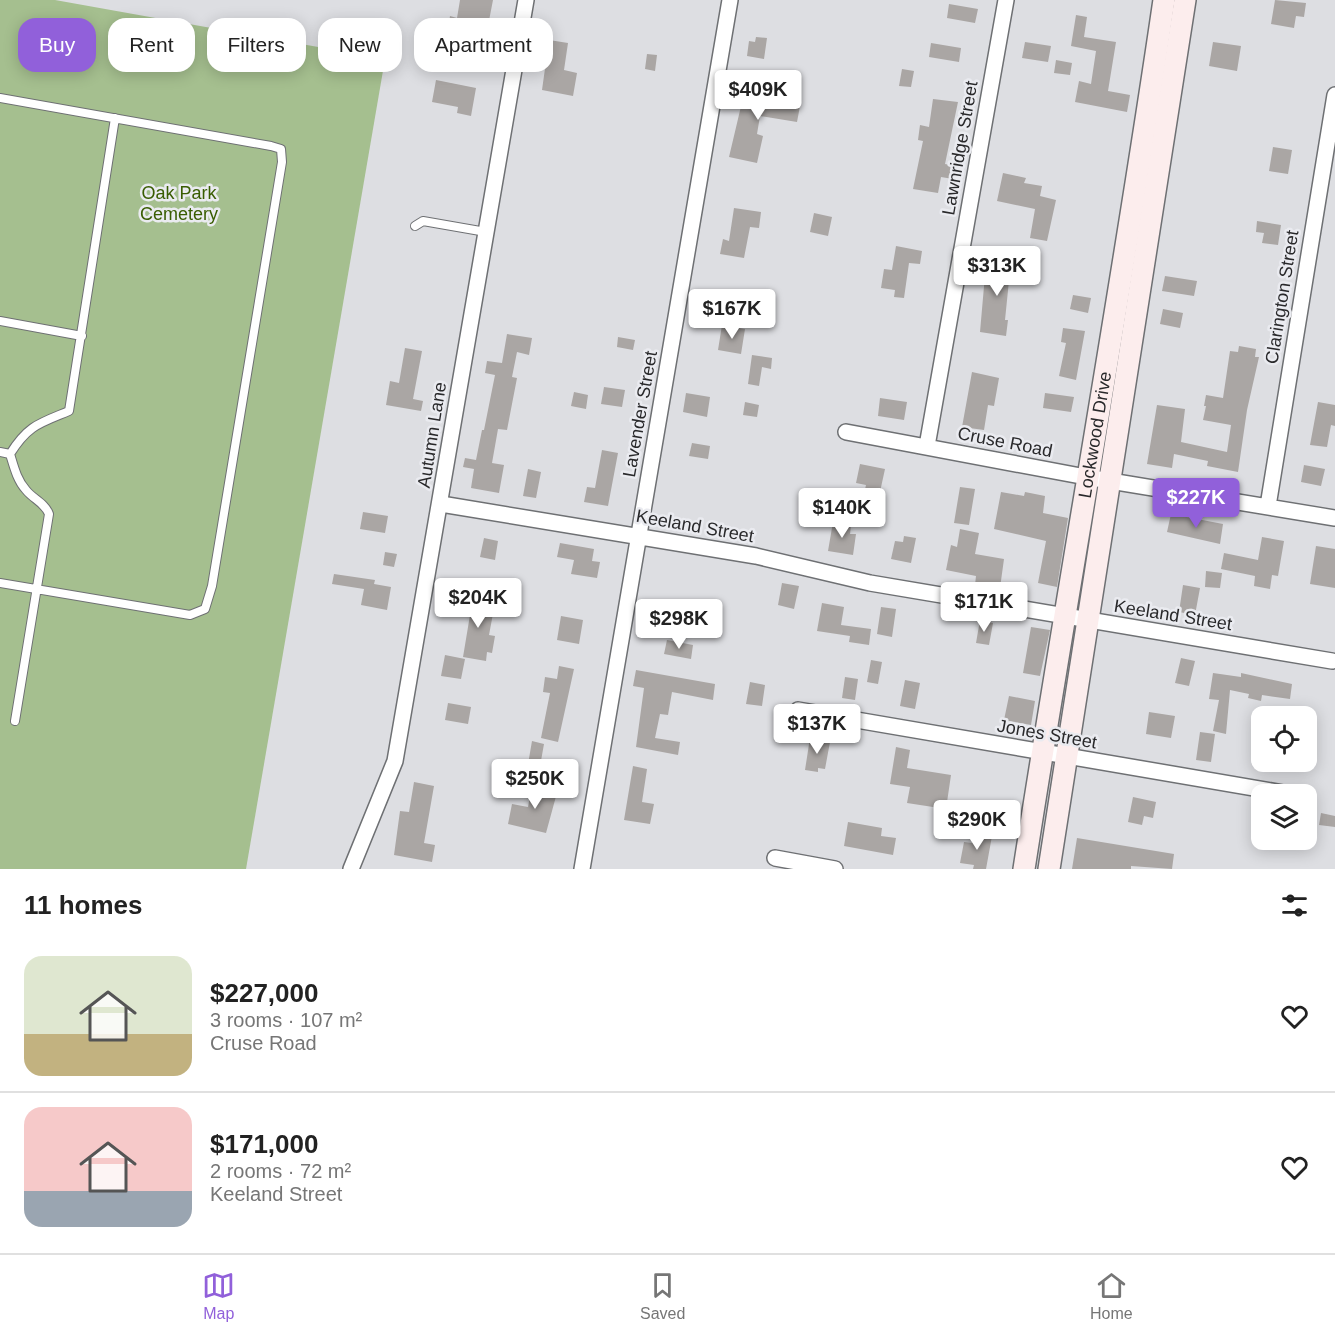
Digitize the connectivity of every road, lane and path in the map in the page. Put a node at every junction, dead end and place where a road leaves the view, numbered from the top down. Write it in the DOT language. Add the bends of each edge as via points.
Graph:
graph roads {
  1 [pos="526,0"];
  2 [pos="730,0"];
  3 [pos="1006,0"];
  4 [pos="1164,0"];
  5 [pos="1185,0"];
  6 [pos="1335,95"];
  7 [pos="0,98"];
  8 [pos="115,118"];
  9 [pos="415,226"];
  10 [pos="486,232"];
  11 [pos="0,321"];
  12 [pos="82,336"];
  13 [pos="846,432"];
  14 [pos="927,446"];
  15 [pos="0,452"];
  16 [pos="10,454"];
  17 [pos="1086,477"];
  18 [pos="1108,481"];
  19 [pos="441,504"];
  20 [pos="1268,506"];
  21 [pos="1335,518"];
  22 [pos="639,536"];
  23 [pos="0,583"];
  24 [pos="39,588"];
  25 [pos="1064,617"];
  26 [pos="1087,621"];
  27 [pos="1332,661"];
  28 [pos="798,710"];
  29 [pos="15,721"];
  30 [pos="1042,753"];
  31 [pos="1066,757"];
  32 [pos="1251,788"];
  33 [pos="775,858"];
  34 [pos="351,869"];
  35 [pos="582,869"];
  36 [pos="835,869"];
  37 [pos="1024,869"];
  38 [pos="1048,869"];
  1 -- 10 [label="street, Autumn Lane"];
  2 -- 22 [label="street, Lavender Street"];
  3 -- 14 [label="street, Lawnridge Street"];
  4 -- 17 [label="main road, Lockwood Drive" via="1133,212"];
  5 -- 18 [label="main road, Lockwood Drive" via="1140,301"];
  6 -- 20 [label="street, Clarington Street"];
  7 -- 8 [label="lane"];
  8 -- 12 [label="lane"];
  8 -- 24 [label="lane" via="271,146 281,149 282,162 205,609 190,615"];
  9 -- 10 [label="lane" via="423,221"];
  10 -- 19 [label="street, Autumn Lane"];
  11 -- 12 [label="lane"];
  12 -- 16 [label="lane" via="69,411 34,424"];
  13 -- 14 [label="street, Cruse Road"];
  14 -- 17 [label="street, Cruse Road"];
  15 -- 16 [label="lane"];
  16 -- 24 [label="lane" via="24,489 49,514"];
  17 -- 18 [label="street, Cruse Road"];
  17 -- 25 [label="main road, Lockwood Drive"];
  18 -- 20 [label="street, Cruse Road"];
  18 -- 26 [label="main road, Lockwood Drive"];
  19 -- 22 [label="street, Keeland Street"];
  19 -- 34 [label="street, Autumn Lane" via="395,760"];
  20 -- 21 [label="street, Cruse Road"];
  22 -- 25 [label="street, Keeland Street"];
  22 -- 35 [label="street, Lavender Street"];
  23 -- 24 [label="lane"];
  24 -- 29 [label="lane"];
  25 -- 26 [label="street, Keeland Street"];
  25 -- 30 [label="main road, Lockwood Drive"];
  26 -- 27 [label="street, Keeland Street"];
  26 -- 31 [label="main road, Lockwood Drive"];
  28 -- 30 [label="street, Jones Street"];
  30 -- 31 [label="street, Jones Street"];
  30 -- 37 [label="main road, Lockwood Drive"];
  31 -- 32 [label="street, Jones Street"];
  31 -- 38 [label="main road, Lockwood Drive"];
  33 -- 36 [label="street"];
}
